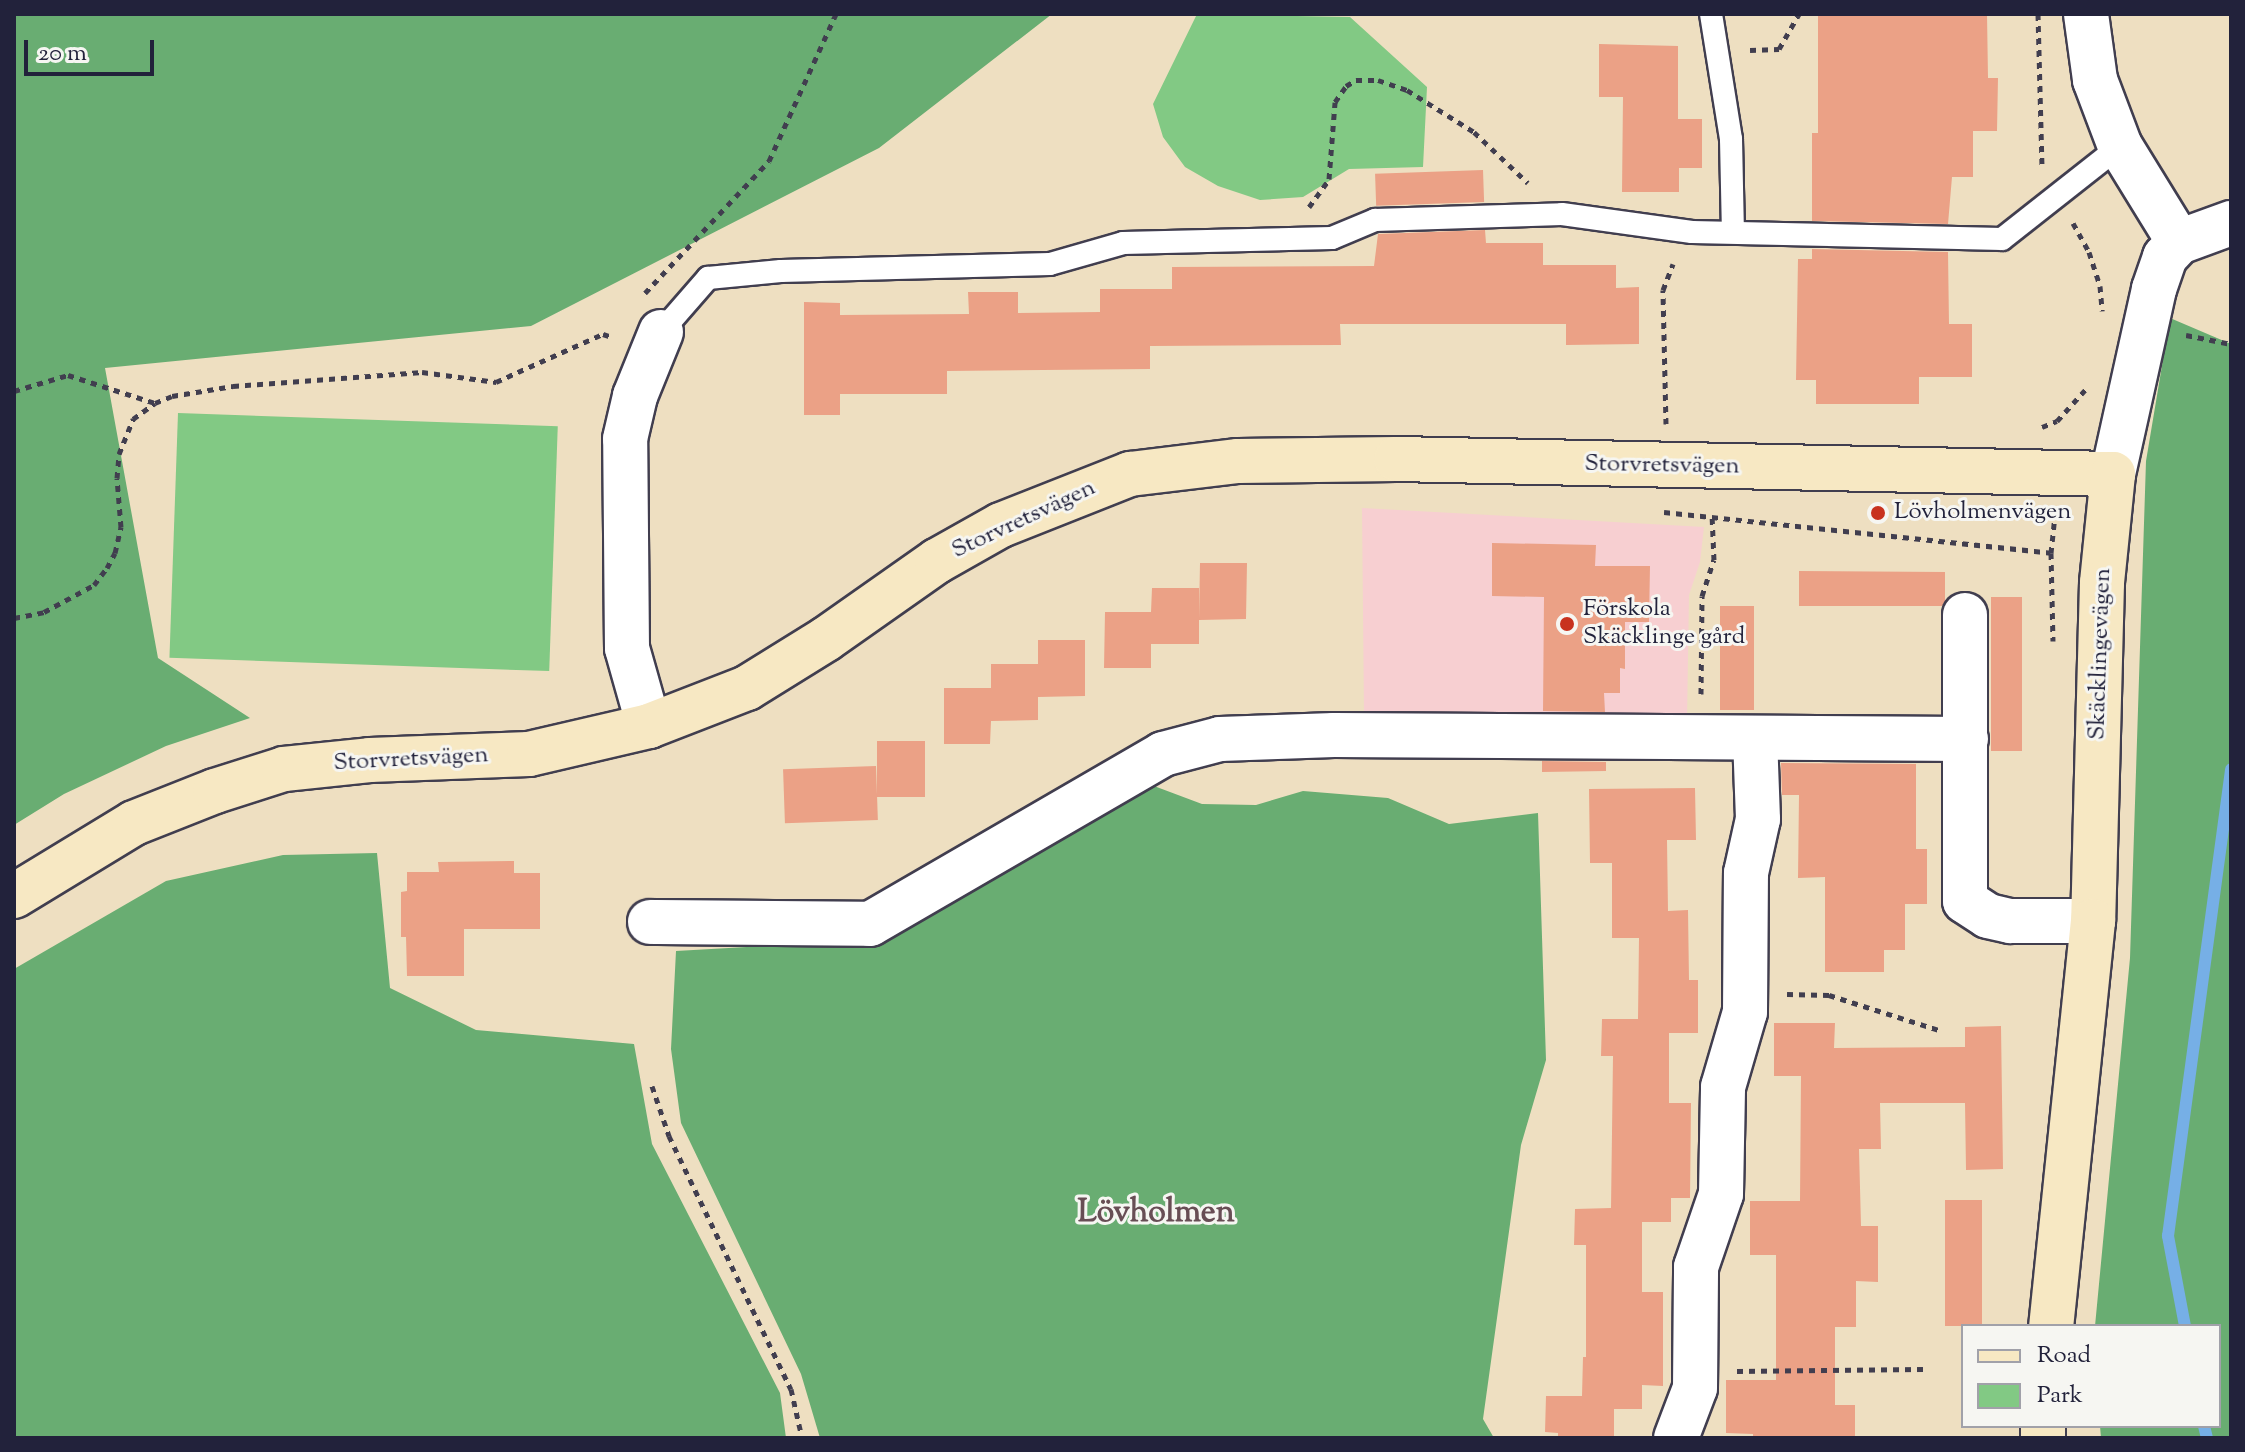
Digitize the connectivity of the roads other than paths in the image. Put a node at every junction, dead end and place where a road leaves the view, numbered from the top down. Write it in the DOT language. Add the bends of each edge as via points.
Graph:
graph roads {
  1 [pos="1711,14"];
  2 [pos="2086,14"];
  3 [pos="2120,146"];
  4 [pos="2231,223"];
  5 [pos="1733,232"];
  6 [pos="2179,242"];
  7 [pos="655,324"];
  8 [pos="2113,474"];
  9 [pos="1965,615"];
  10 [pos="649,726"];
  11 [pos="1755,738"];
  12 [pos="1966,739"];
  13 [pos="14,896"];
  14 [pos="2093,921"];
  15 [pos="650,922"];
  16 [pos="2051,1324"];
  17 [pos="1676,1438"];
  1 -- 5 [label="lane" via="1731,139"];
  2 -- 3 [label="street" via="2095,80"];
  3 -- 5 [label="lane" via="2002,239"];
  3 -- 6 [label="street"];
  4 -- 6 [label="street"];
  5 -- 7 [label="lane" via="1692,232 1562,214 1375,220 1332,238 1123,243 1050,264 781,271 708,278"];
  6 -- 8 [label="street, Skäcklingevägen" via="2165,257 2154,289"];
  7 -- 10 [label="street" via="625,439 627,648"];
  8 -- 10 [label="street, Storvretsvägen" via="1396,459 1238,461 1130,474 1001,525 937,561 747,688"];
  8 -- 14 [label="street, Skäcklingevägen" via="2102,583"];
  9 -- 12 [label="street"];
  10 -- 13 [label="street, Storvretsvägen" via="529,754 284,769 134,823"];
  11 -- 12 [label="street"];
  11 -- 15 [label="street" via="1220,739 1163,754 870,924"];
  11 -- 17 [label="street" via="1758,819 1746,873 1745,1012 1723,1087 1721,1194 1696,1267 1695,1388"];
  12 -- 14 [label="street" via="1965,901 1988,916 2010,921"];
  14 -- 16 [label="street, Skäcklingevägen"];
}
